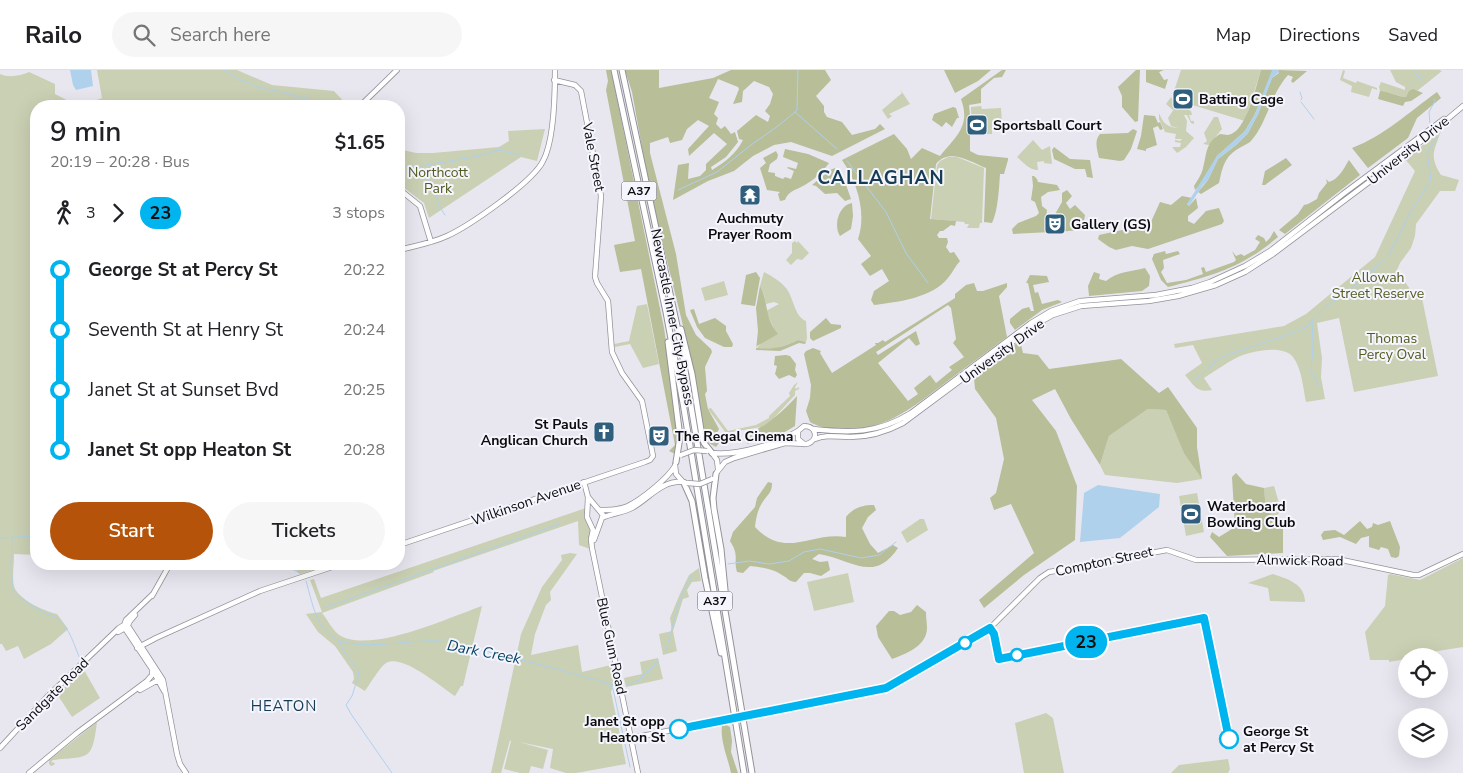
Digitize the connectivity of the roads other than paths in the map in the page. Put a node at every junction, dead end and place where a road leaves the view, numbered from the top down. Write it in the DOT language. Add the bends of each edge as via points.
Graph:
graph roads {
  1 [pos="397,70"];
  2 [pos="554,70"];
  3 [pos="614,70"];
  4 [pos="622,70"];
  5 [pos="554,80"];
  6 [pos="366,100"];
  7 [pos="1463,106"];
  8 [pos="1456,112"];
  9 [pos="405,194"];
  10 [pos="431,242"];
  11 [pos="405,248"];
  12 [pos="667,281"];
  13 [pos="666,312"];
  14 [pos="813,428"];
  15 [pos="798,431"];
  16 [pos="815,439"];
  17 [pos="804,444"];
  18 [pos="710,452"];
  19 [pos="652,457"];
  20 [pos="676,464"];
  21 [pos="717,473"];
  22 [pos="584,482"];
  23 [pos="685,483"];
  24 [pos="588,496"];
  25 [pos="600,510"];
  26 [pos="588,512"];
  27 [pos="601,520"];
  28 [pos="590,522"];
  29 [pos="405,543"];
  30 [pos="592,548"];
  31 [pos="1463,554"];
  32 [pos="1191,560"];
  33 [pos="167,570"];
  34 [pos="323,570"];
  35 [pos="126,627"];
  36 [pos="729,638"];
  37 [pos="138,646"];
  38 [pos="726,666"];
  39 [pos="152,669"];
  40 [pos="158,677"];
  41 [pos="140,687"];
  42 [pos="130,695"];
  43 [pos="632,738"];
  44 [pos="0,748"];
  45 [pos="29,773"];
  46 [pos="186,773"];
  47 [pos="638,773"];
  48 [pos="744,773"];
  49 [pos="752,773"];
  1 -- 6 [label="main road"];
  2 -- 5 [label="main road"];
  3 -- 13 [label="highway, Newcastle Inner City Bypass / A37"];
  4 -- 12 [label="highway, Newcastle Inner City Bypass / A37"];
  5 -- 10 [label="main road" via="551,133 539,168 466,226"];
  5 -- 19 [label="main road, Vale Street" via="575,85 582,93 601,196 595,273 608,303 612,352 642,401"];
  7 -- 8 [label="main road"];
  8 -- 14 [label="main road, University Drive" via="1270,251 1245,266 1210,282 1176,291 1080,301 1060,307 1031,323 911,413 891,424 851,432"];
  8 -- 16 [label="main road, University Drive" via="1401,158 1245,272 1178,296 1081,306 1053,315 903,424 870,436"];
  9 -- 10 [label="main road" via="420,206"];
  10 -- 11 [label="main road"];
  12 -- 18 [label="highway" via="686,348 702,436"];
  12 -- 36 [label="highway, Newcastle Inner City Bypass / A37" via="680,340"];
  13 -- 20 [label="highway" via="680,436"];
  13 -- 38 [label="highway, Newcastle Inner City Bypass / A37"];
  14 -- 15 [label="main road" via="804,426"];
  14 -- 16 [label="main road"];
  15 -- 17 [label="main road" via="798,439"];
  15 -- 18 [label="main road" via="734,453"];
  16 -- 17 [label="main road"];
  17 -- 21 [label="main road" via="785,443 731,459"];
  18 -- 20 [label="main road, bridge" via="694,450 682,455"];
  18 -- 21 [label="main road" via="717,460"];
  19 -- 22 [label="main road, Wilkinson Avenue"];
  20 -- 23 [label="main road" via="676,474"];
  20 -- 25 [label="main road" via="667,477 634,502 615,510"];
  21 -- 23 [label="main road, bridge" via="700,484"];
  21 -- 36 [label="highway" via="713,498"];
  22 -- 24 [label="main road, Blue Gum Road"];
  22 -- 29 [label="main road, Wilkinson Avenue"];
  23 -- 27 [label="main road" via="664,485 631,509"];
  23 -- 38 [label="highway" via="692,501 708,592"];
  24 -- 25 [label="main road, Blue Gum Road"];
  24 -- 26 [label="main road, Blue Gum Road"];
  25 -- 26 [label="main road" via="593,508"];
  25 -- 27 [label="main road, Blue Gum Road"];
  26 -- 28 [label="main road, Blue Gum Road"];
  27 -- 28 [label="main road"];
  27 -- 30 [label="main road, Blue Gum Road"];
  28 -- 30 [label="main road, Blue Gum Road"];
  30 -- 43 [label="main road, Blue Gum Road"];
  31 -- 32 [label="main road, Alnwick Road" via="1425,573 1413,575 1337,559"];
  32 -- 43 [label="main road, Compton Street, bridge" via="1171,550 1162,550 1055,570 1044,575 987,631 891,686"];
  33 -- 35 [label="main road, Sandgate Road" via="152,596 126,620"];
  34 -- 37 [label="main road" via="260,591"];
  35 -- 37 [label="main road"];
  35 -- 44 [label="main road, Sandgate Road" via="119,628 46,697"];
  36 -- 49 [label="highway, Newcastle Inner City Bypass / A37"];
  37 -- 39 [label="main road"];
  37 -- 40 [label="main road"];
  38 -- 48 [label="highway, Newcastle Inner City Bypass / A37"];
  39 -- 40 [label="main road"];
  39 -- 41 [label="main road" via="152,676"];
  40 -- 41 [label="main road"];
  40 -- 42 [label="main road"];
  40 -- 46 [label="main road" via="165,694 178,758"];
  41 -- 42 [label="main road"];
  42 -- 45 [label="main road"];
  43 -- 47 [label="main road, Blue Gum Road"];
}
